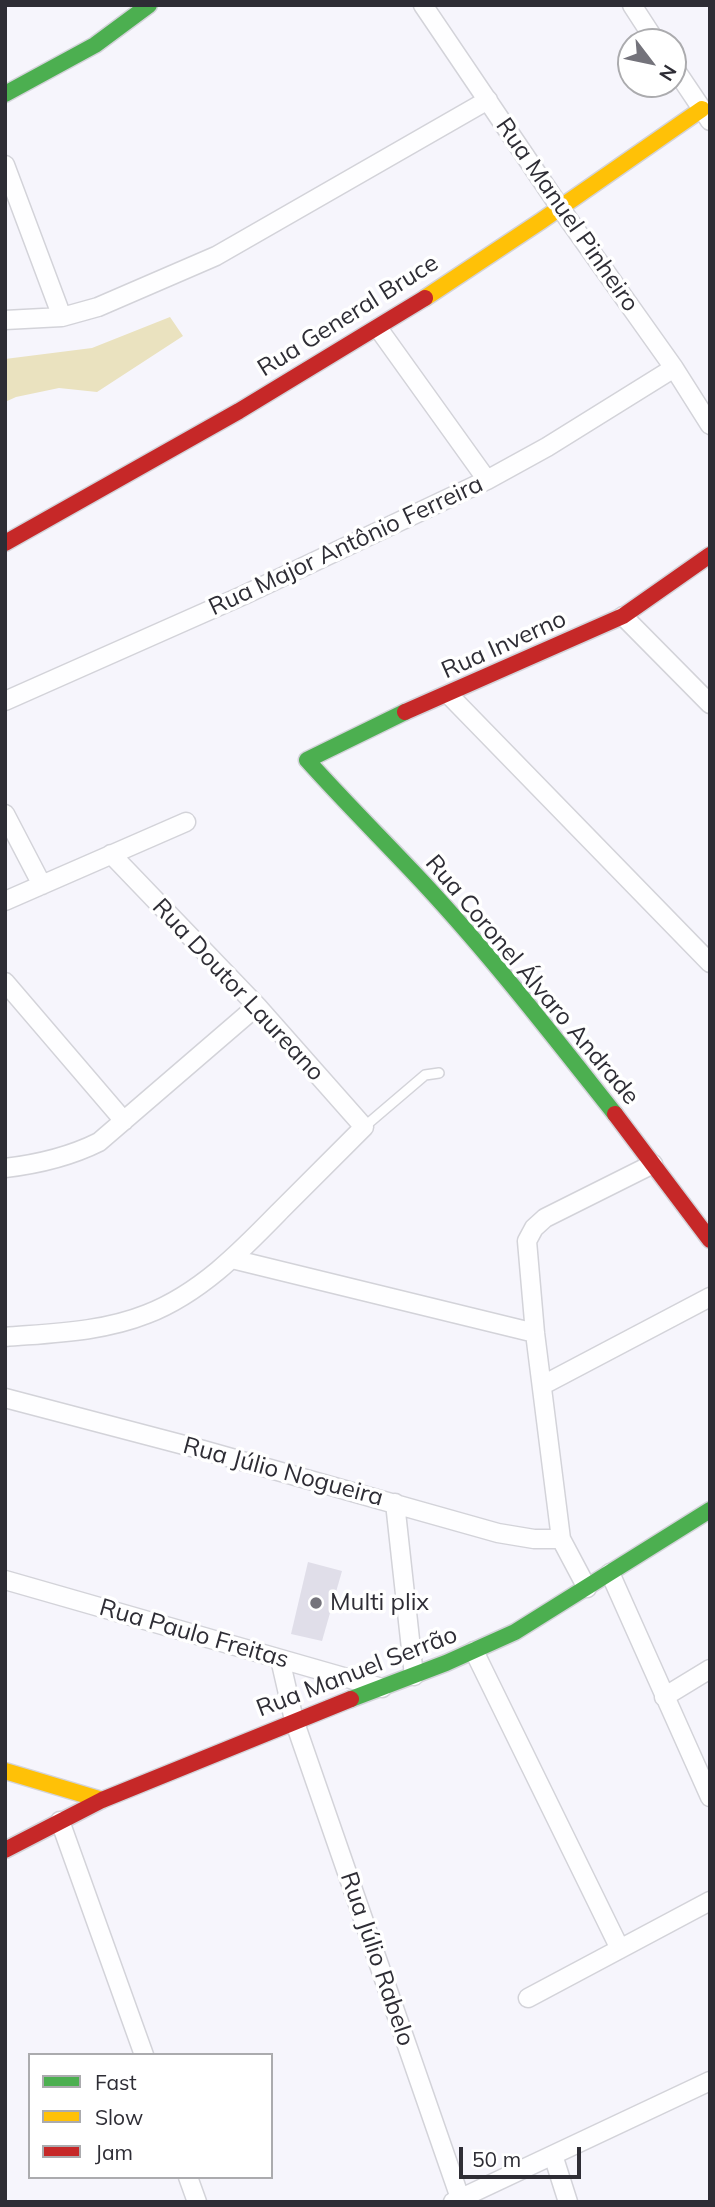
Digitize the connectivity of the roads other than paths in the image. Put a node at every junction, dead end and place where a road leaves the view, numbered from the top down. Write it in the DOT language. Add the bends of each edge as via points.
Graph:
graph roads {
  1 [pos="149,5"];
  2 [pos="423,5"];
  3 [pos="632,5"];
  4 [pos="647,28"];
  5 [pos="687,87"];
  6 [pos="5,94"];
  7 [pos="488,100"];
  8 [pos="706,115"];
  9 [pos="5,165"];
  10 [pos="561,209"];
  11 [pos="62,317"];
  12 [pos="5,320"];
  13 [pos="377,328"];
  14 [pos="674,368"];
  15 [pos="710,425"];
  16 [pos="487,480"];
  17 [pos="5,543"];
  18 [pos="710,555"];
  19 [pos="623,616"];
  20 [pos="449,695"];
  21 [pos="5,701"];
  22 [pos="710,704"];
  23 [pos="307,760"];
  24 [pos="5,814"];
  25 [pos="186,822"];
  26 [pos="111,855"];
  27 [pos="43,885"];
  28 [pos="5,901"];
  29 [pos="707,960"];
  30 [pos="5,982"];
  31 [pos="257,1006"];
  32 [pos="439,1073"];
  33 [pos="124,1121"];
  34 [pos="365,1127"];
  35 [pos="653,1164"];
  36 [pos="5,1168"];
  37 [pos="710,1240"];
  38 [pos="232,1259"];
  39 [pos="710,1297"];
  40 [pos="535,1334"];
  41 [pos="5,1337"];
  42 [pos="543,1385"];
  43 [pos="5,1398"];
  44 [pos="395,1503"];
  45 [pos="710,1510"];
  46 [pos="561,1539"];
  47 [pos="610,1573"];
  48 [pos="5,1580"];
  49 [pos="587,1588"];
  50 [pos="474,1651"];
  51 [pos="279,1659"];
  52 [pos="710,1669"];
  53 [pos="414,1676"];
  54 [pos="382,1688"];
  55 [pos="664,1697"];
  56 [pos="295,1720"];
  57 [pos="5,1771"];
  58 [pos="710,1797"];
  59 [pos="102,1800"];
  60 [pos="60,1821"];
  61 [pos="5,1850"];
  62 [pos="710,1901"];
  63 [pos="620,1950"];
  64 [pos="528,1998"];
  65 [pos="143,2053"];
  66 [pos="709,2084"];
  67 [pos="553,2155"];
  68 [pos="189,2179"];
  69 [pos="456,2200"];
  70 [pos="197,2202"];
  71 [pos="568,2202"];
  1 -- 6 [label="street" via="95,45"];
  2 -- 7 [label="street, Rua Manuel Pinheiro"];
  3 -- 4 [label="street"];
  5 -- 8 [label="street"];
  7 -- 10 [label="street, Rua Manuel Pinheiro"];
  7 -- 11 [label="street" via="216,256 135,293"];
  8 -- 10 [label="street, Rua General Bruce"];
  9 -- 11 [label="street"];
  10 -- 13 [label="street, Rua General Bruce"];
  10 -- 14 [label="street, Rua Manuel Pinheiro"];
  11 -- 12 [label="street"];
  13 -- 16 [label="street"];
  13 -- 17 [label="street, Rua General Bruce"];
  14 -- 15 [label="street, Rua Manuel Pinheiro"];
  14 -- 16 [label="street, Rua Major Antônio Ferreira"];
  16 -- 21 [label="street, Rua Major Antônio Ferreira"];
  18 -- 19 [label="street, Rua Inverno"];
  19 -- 20 [label="street, Rua Inverno"];
  19 -- 22 [label="street"];
  20 -- 23 [label="street, Rua Inverno"];
  20 -- 29 [label="street"];
  23 -- 35 [label="street, Rua Coronel Álvaro Andrade" via="514,987"];
  24 -- 27 [label="street"];
  25 -- 26 [label="street"];
  26 -- 27 [label="street"];
  26 -- 31 [label="street, Rua Doutor Laureano"];
  27 -- 28 [label="street"];
  30 -- 33 [label="street"];
  31 -- 33 [label="street"];
  31 -- 34 [label="street, Rua Doutor Laureano"];
  32 -- 34 [label="lane" via="425,1075"];
  33 -- 36 [label="street" via="99,1142 72,1155"];
  34 -- 38 [label="street"];
  35 -- 37 [label="street, Rua Coronel Álvaro Andrade"];
  35 -- 40 [label="street" via="545,1218 534,1228 527,1241"];
  38 -- 40 [label="street"];
  38 -- 41 [label="street" via="147,1314 77,1331"];
  39 -- 42 [label="street"];
  40 -- 42 [label="street"];
  42 -- 46 [label="street"];
  43 -- 44 [label="street, Rua Júlio Nogueira"];
  44 -- 46 [label="street, Rua Júlio Nogueira" via="498,1534"];
  44 -- 53 [label="street"];
  45 -- 47 [label="street, Rua Manuel Serrão"];
  46 -- 49 [label="street"];
  47 -- 49 [label="street, Rua Manuel Serrão"];
  47 -- 55 [label="street"];
  48 -- 51 [label="street, Rua Paulo Freitas"];
  49 -- 50 [label="street, Rua Manuel Serrão" via="536,1621"];
  50 -- 53 [label="street, Rua Manuel Serrão"];
  50 -- 63 [label="street"];
  51 -- 54 [label="street, Rua Paulo Freitas"];
  51 -- 56 [label="street, Rua Júlio Rabelo"];
  52 -- 55 [label="street"];
  53 -- 54 [label="street, Rua Manuel Serrão"];
  54 -- 56 [label="street, Rua Manuel Serrão"];
  55 -- 58 [label="street"];
  56 -- 59 [label="street, Rua Manuel Serrão"];
  56 -- 69 [label="street, Rua Júlio Rabelo"];
  57 -- 59 [label="street"];
  59 -- 60 [label="street, Rua Manuel Serrão"];
  60 -- 61 [label="street, Rua Manuel Serrão"];
  60 -- 65 [label="street"];
  62 -- 63 [label="street"];
  63 -- 64 [label="street"];
  66 -- 67 [label="street"];
  67 -- 69 [label="street"];
  67 -- 71 [label="street"];
  68 -- 70 [label="street"];
}
